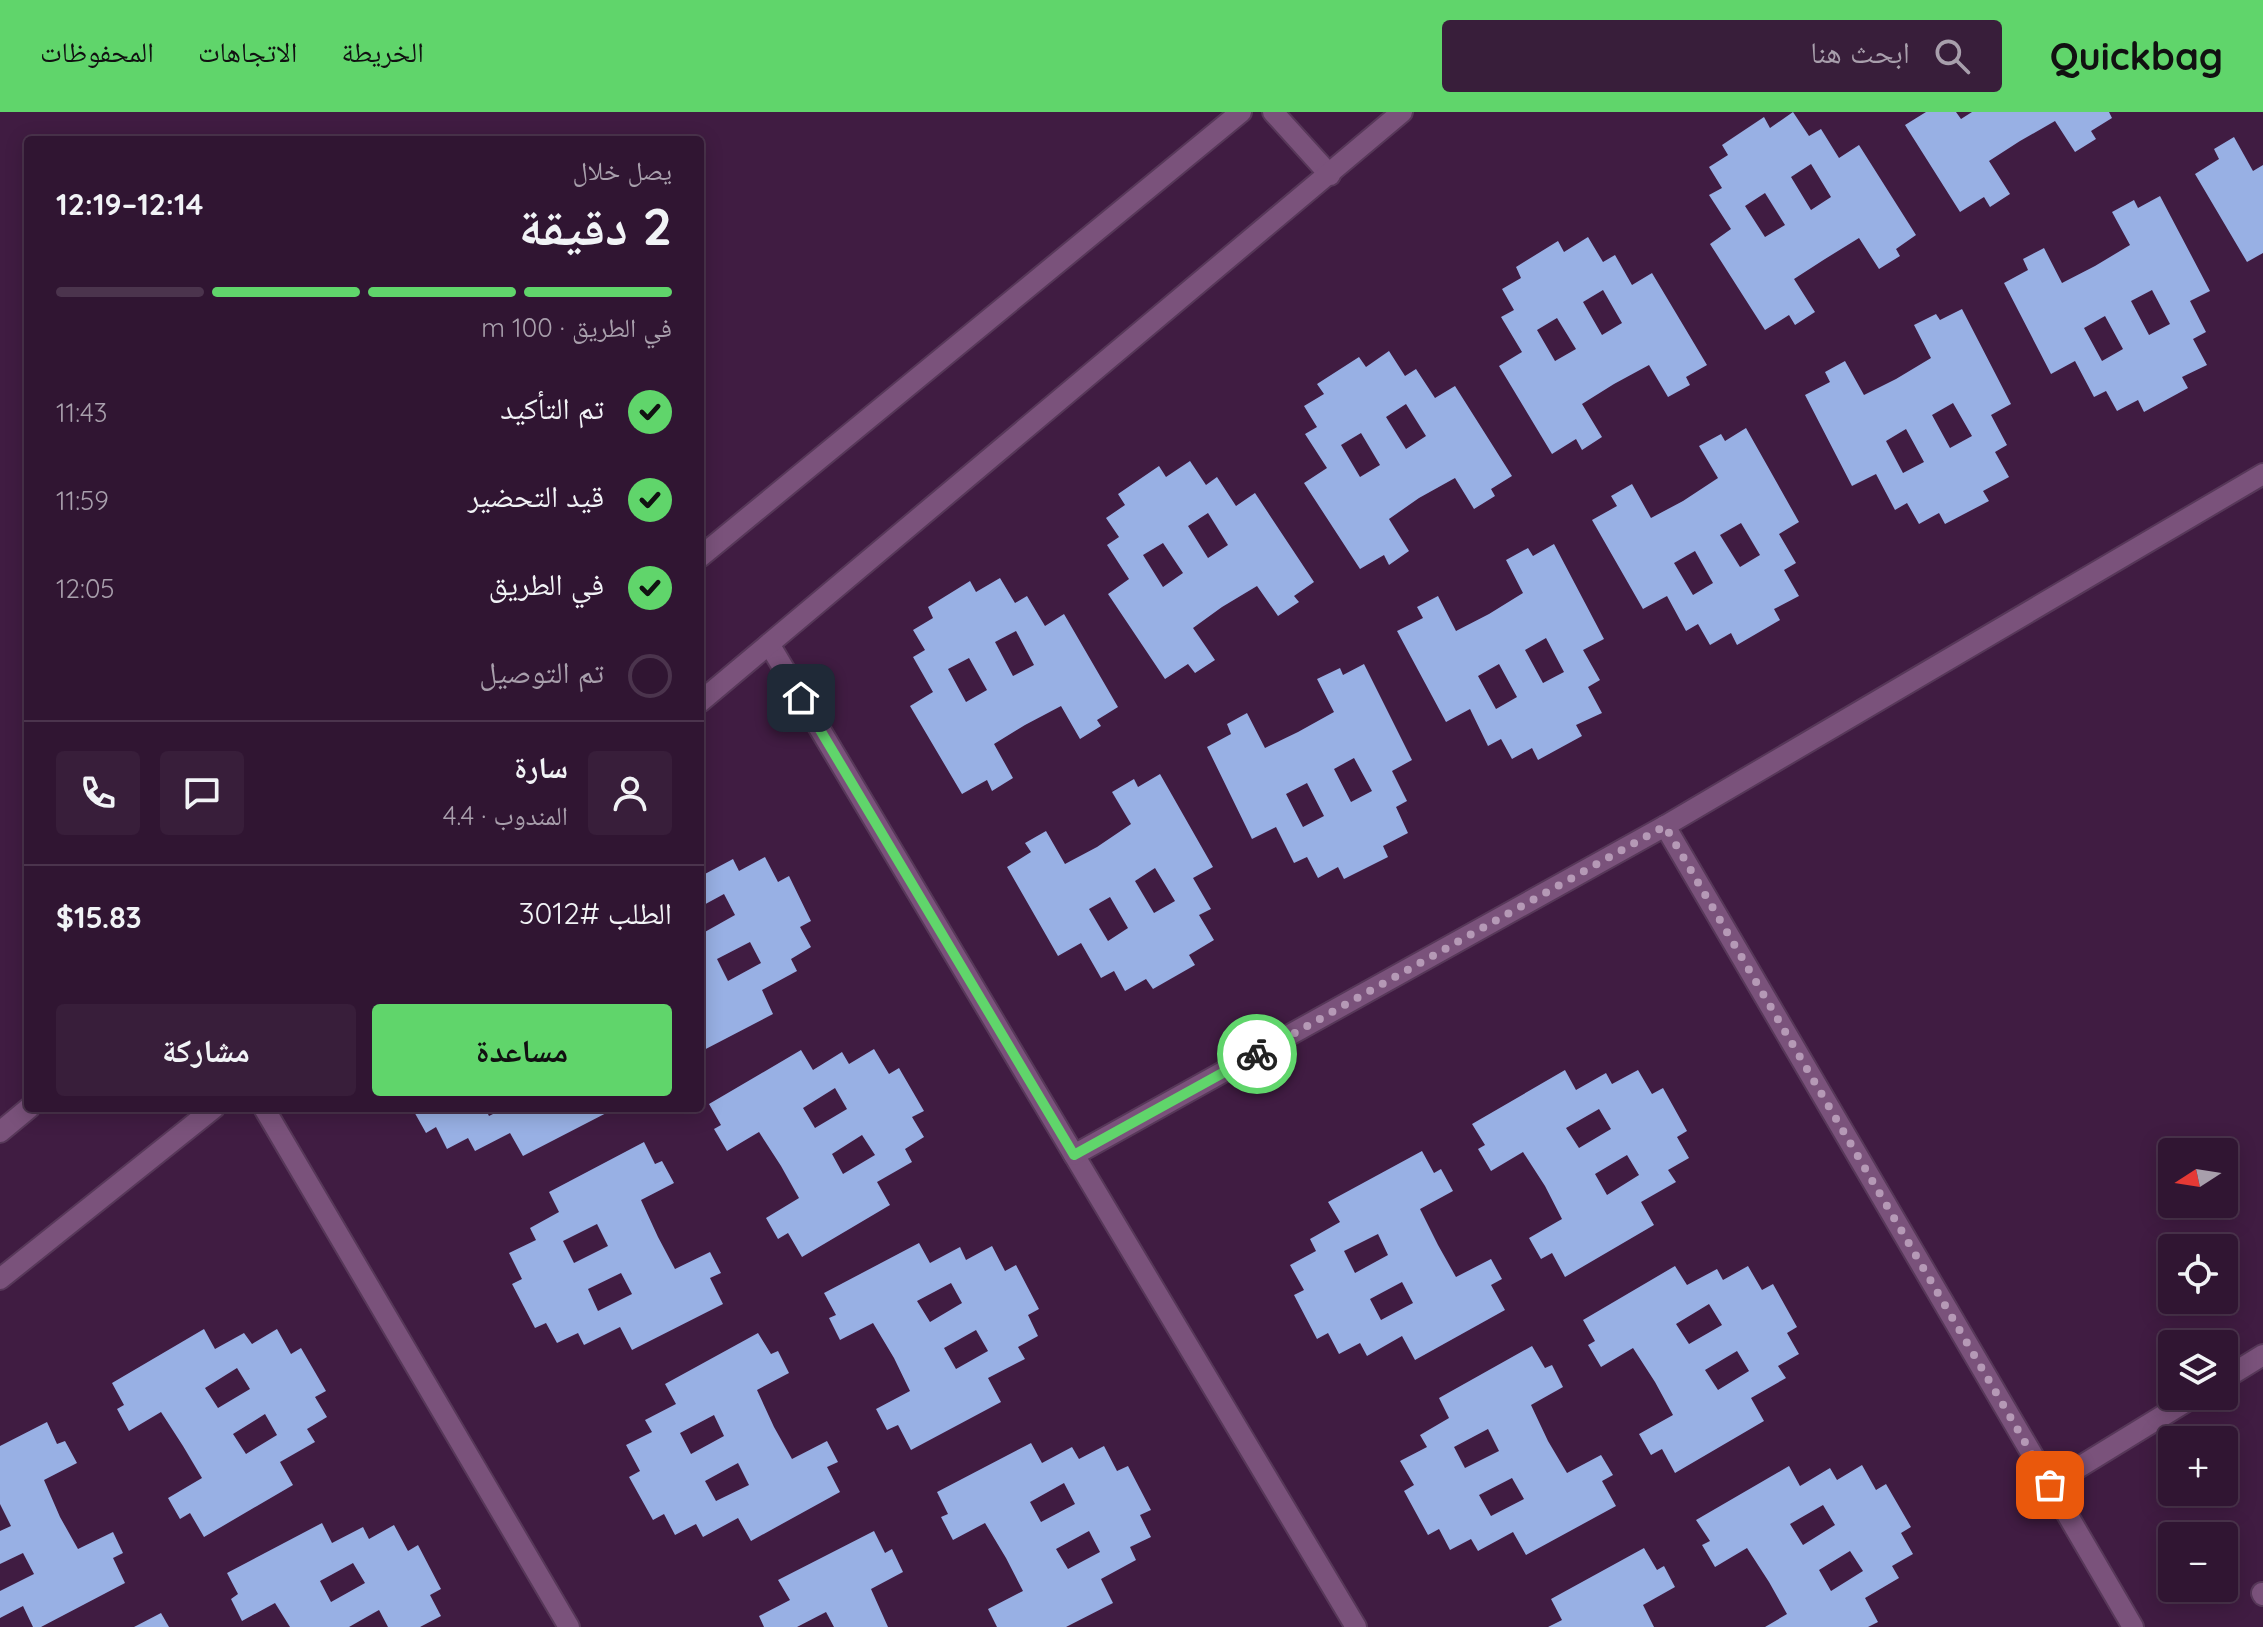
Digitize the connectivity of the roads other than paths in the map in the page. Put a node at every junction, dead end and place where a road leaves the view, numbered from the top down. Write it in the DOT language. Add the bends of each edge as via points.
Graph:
graph roads {
  1 [pos="1241,112"];
  2 [pos="1273,112"];
  3 [pos="1402,112"];
  4 [pos="1330,175"];
  5 [pos="2263,474"];
  6 [pos="704,554"];
  7 [pos="769,644"];
  8 [pos="704,699"];
  9 [pos="1665,826"];
  10 [pos="24,1112"];
  11 [pos="209,1112"];
  12 [pos="266,1112"];
  13 [pos="0,1132"];
  14 [pos="1074,1155"];
  15 [pos="0,1279"];
  16 [pos="2263,1355"];
  17 [pos="2238,1370"];
  18 [pos="2172,1410"];
  19 [pos="2050,1485"];
  20 [pos="569,1627"];
  21 [pos="1356,1627"];
  22 [pos="2133,1627"];
  1 -- 6 [label="street"];
  2 -- 4 [label="street"];
  3 -- 4 [label="street"];
  4 -- 7 [label="street"];
  5 -- 9 [label="street"];
  7 -- 8 [label="street"];
  7 -- 14 [label="street"];
  9 -- 14 [label="street"];
  9 -- 19 [label="street"];
  10 -- 13 [label="street"];
  11 -- 15 [label="street"];
  12 -- 20 [label="street"];
  14 -- 21 [label="street"];
  16 -- 17 [label="street"];
  18 -- 19 [label="street"];
  19 -- 22 [label="street"];
}
